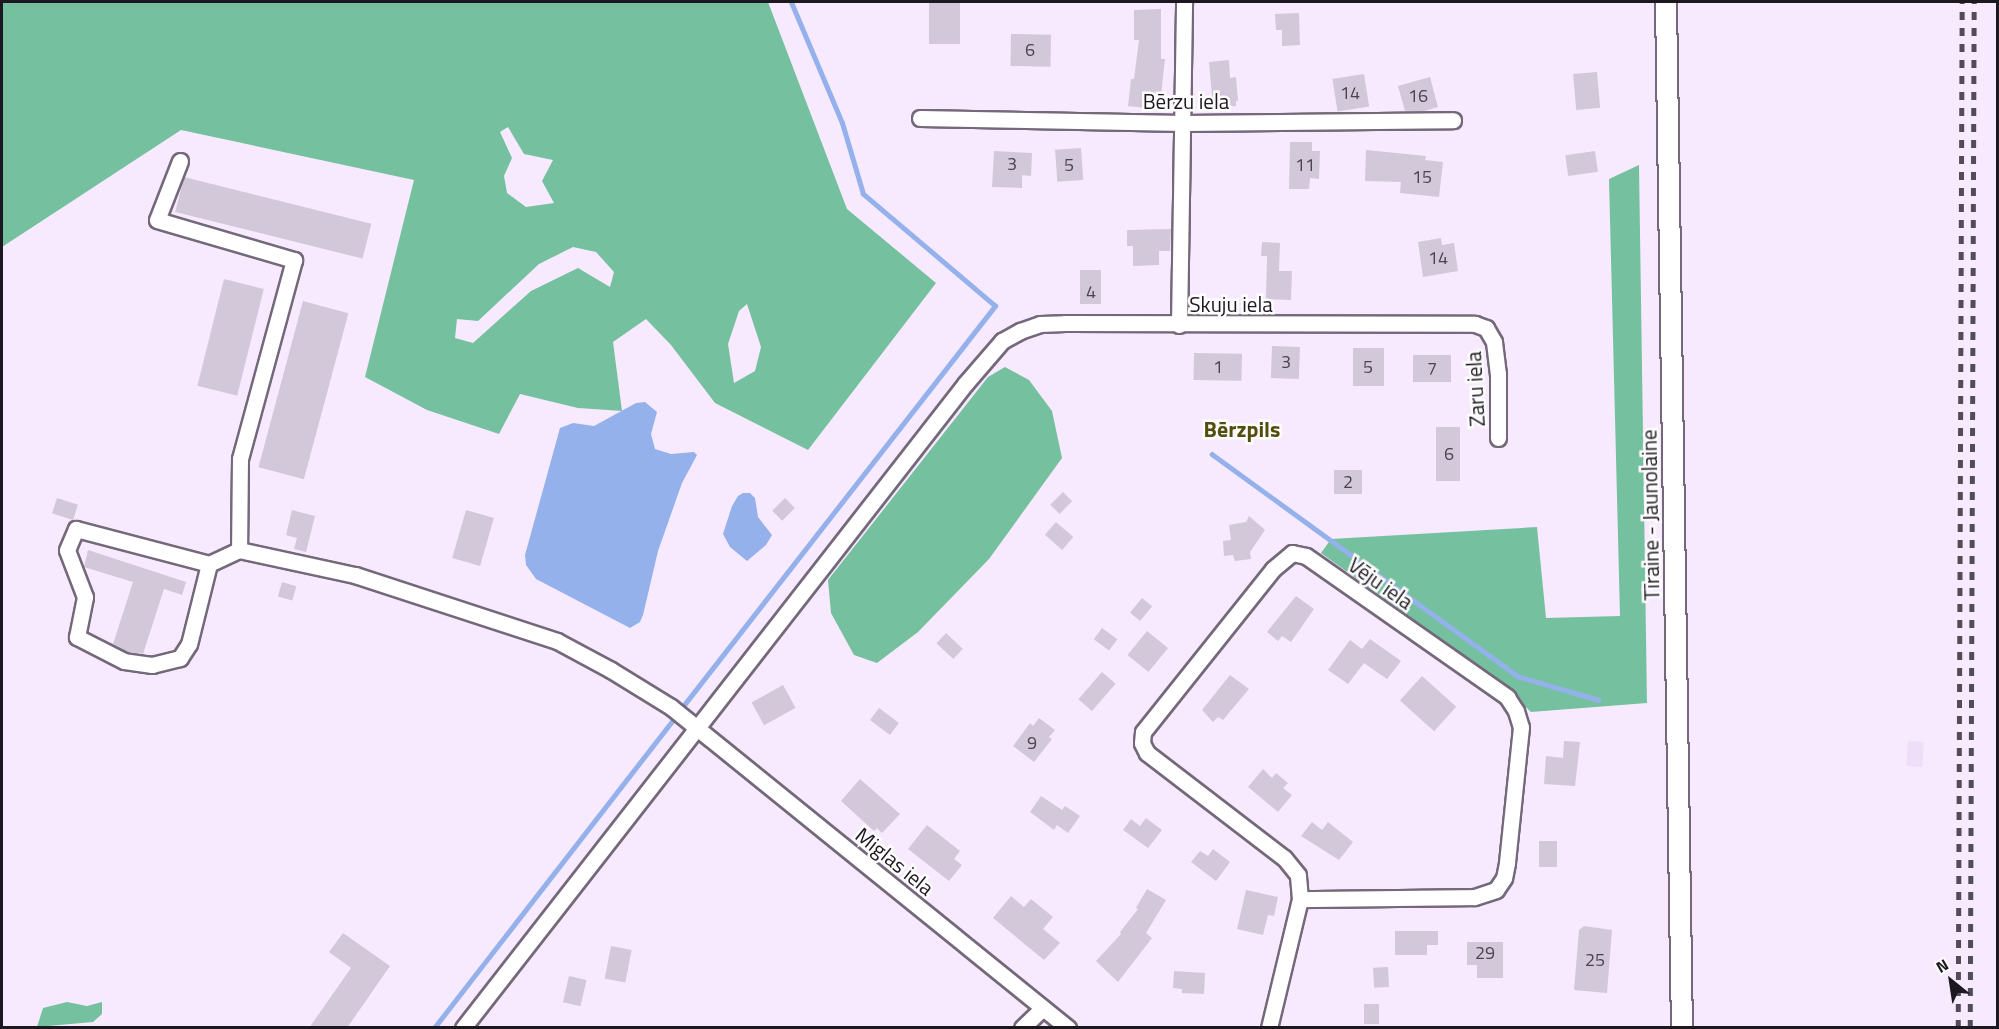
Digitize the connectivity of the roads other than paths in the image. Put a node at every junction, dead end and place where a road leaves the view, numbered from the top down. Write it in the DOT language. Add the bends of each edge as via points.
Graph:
graph roads {
  1 [pos="1184,2"];
  2 [pos="1666,2"];
  3 [pos="920,118"];
  4 [pos="1453,120"];
  5 [pos="1184,123"];
  6 [pos="180,161"];
  7 [pos="1463,324"];
  8 [pos="1179,325"];
  9 [pos="1498,438"];
  10 [pos="239,550"];
  11 [pos="209,564"];
  12 [pos="695,727"];
  13 [pos="1300,899"];
  14 [pos="1043,1008"];
  15 [pos="463,1028"];
  16 [pos="1022,1028"];
  17 [pos="1068,1028"];
  18 [pos="1269,1028"];
  19 [pos="1682,1028"];
  1 -- 5 [label="street"];
  2 -- 19 [label="main road, Tīraine - Jaunolaine"];
  3 -- 5 [label="street, Bērzu iela"];
  4 -- 5 [label="street, Bērzu iela"];
  5 -- 8 [label="street"];
  6 -- 10 [label="street" via="157,220 294,260 240,459"];
  7 -- 8 [label="street, Skuju iela"];
  7 -- 9 [label="street, Zaru iela" via="1486,328 1494,342"];
  8 -- 12 [label="street, Skuju iela" via="1040,324 1002,341"];
  10 -- 11 [label="street"];
  10 -- 12 [label="street, Miglas iela" via="355,575 557,641 671,707"];
  11 -- 11 [label="street" via="76,529 67,550 85,597 78,637 124,661 152,665 180,658 189,644"];
  12 -- 14 [label="street, Miglas iela"];
  12 -- 15 [label="street"];
  13 -- 13 [label="street, Vēju iela" via="1298,874 1284,858 1147,753 1142,743 1143,732 1273,568 1292,553 1306,556 1507,697 1521,727 1507,863 1496,890 1474,897"];
  13 -- 18 [label="street, Vēju iela"];
  14 -- 16 [label="street"];
  14 -- 17 [label="street, Miglas iela"];
}
